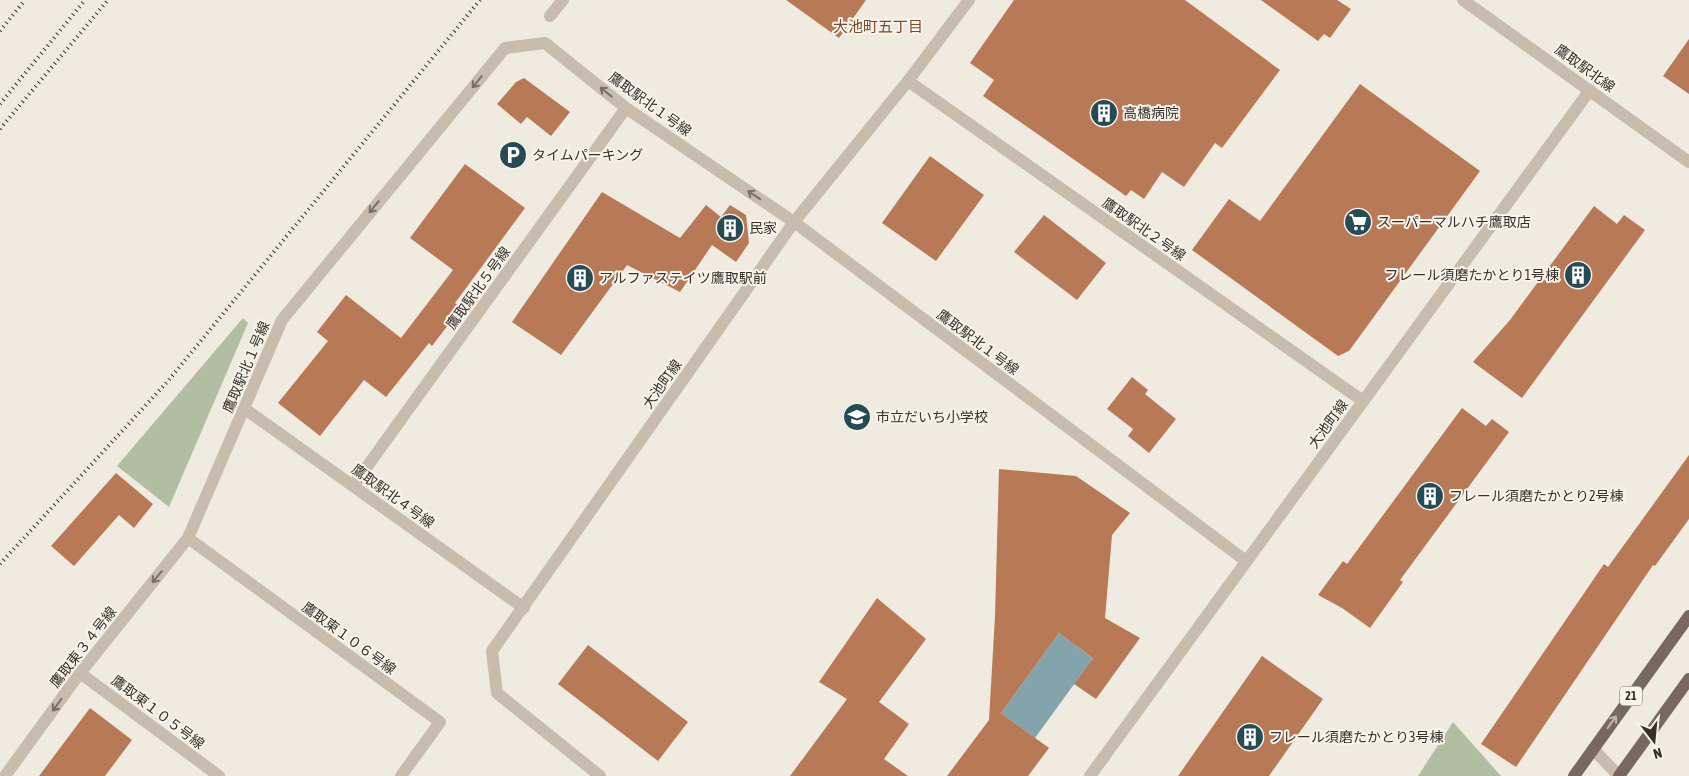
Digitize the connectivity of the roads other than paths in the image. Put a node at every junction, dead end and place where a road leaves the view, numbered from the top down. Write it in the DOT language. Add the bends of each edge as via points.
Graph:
graph roads {
  1 [pos="563,0"];
  2 [pos="969,0"];
  3 [pos="1463,0"];
  4 [pos="550,16"];
  5 [pos="908,81"];
  6 [pos="1590,90"];
  7 [pos="626,108"];
  8 [pos="1689,162"];
  9 [pos="794,222"];
  10 [pos="1363,401"];
  11 [pos="245,409"];
  12 [pos="353,486"];
  13 [pos="188,538"];
  14 [pos="1246,561"];
  15 [pos="524,608"];
  16 [pos="1689,616"];
  17 [pos="80,673"];
  18 [pos="1689,679"];
  19 [pos="1593,749"];
  20 [pos="5,776"];
  21 [pos="219,776"];
  22 [pos="401,776"];
  23 [pos="600,776"];
  24 [pos="1090,776"];
  25 [pos="1574,776"];
  26 [pos="1619,776"];
  1 -- 4 [label="street"];
  2 -- 5 [label="street, 大池町線"];
  3 -- 6 [label="street, 鷹取駅北線"];
  5 -- 9 [label="street, 大池町線"];
  5 -- 10 [label="street, 鷹取駅北２号線"];
  6 -- 8 [label="street, 鷹取駅北線"];
  6 -- 10 [label="street, 大池町線"];
  9 -- 7 [label="street, 鷹取駅北１号線, one-way"];
  7 -- 11 [label="street, 鷹取駅北１号線, one-way" via="545,43 505,48 282,320"];
  7 -- 12 [label="street, 鷹取駅北５号線"];
  9 -- 14 [label="street, 鷹取駅北１号線"];
  9 -- 15 [label="street, 大池町線"];
  10 -- 14 [label="street, 大池町線"];
  11 -- 12 [label="street, 鷹取駅北４号線"];
  11 -- 13 [label="street, 鷹取駅北１号線"];
  12 -- 15 [label="street, 鷹取駅北４号線"];
  13 -- 17 [label="street, 鷹取東３４号線, one-way"];
  13 -- 22 [label="street, 鷹取東１０６号線" via="440,722"];
  14 -- 24 [label="street, 大池町線"];
  15 -- 23 [label="street, 大池町線" via="492,651 497,693"];
  19 -- 16 [label="main road, 21, one-way"];
  17 -- 20 [label="street, 鷹取東３４号線, one-way"];
  17 -- 21 [label="street, 鷹取東１０５号線"];
  18 -- 26 [label="main road"];
  19 -- 25 [label="main road, 21"];
  19 -- 26 [label="street"];
}
